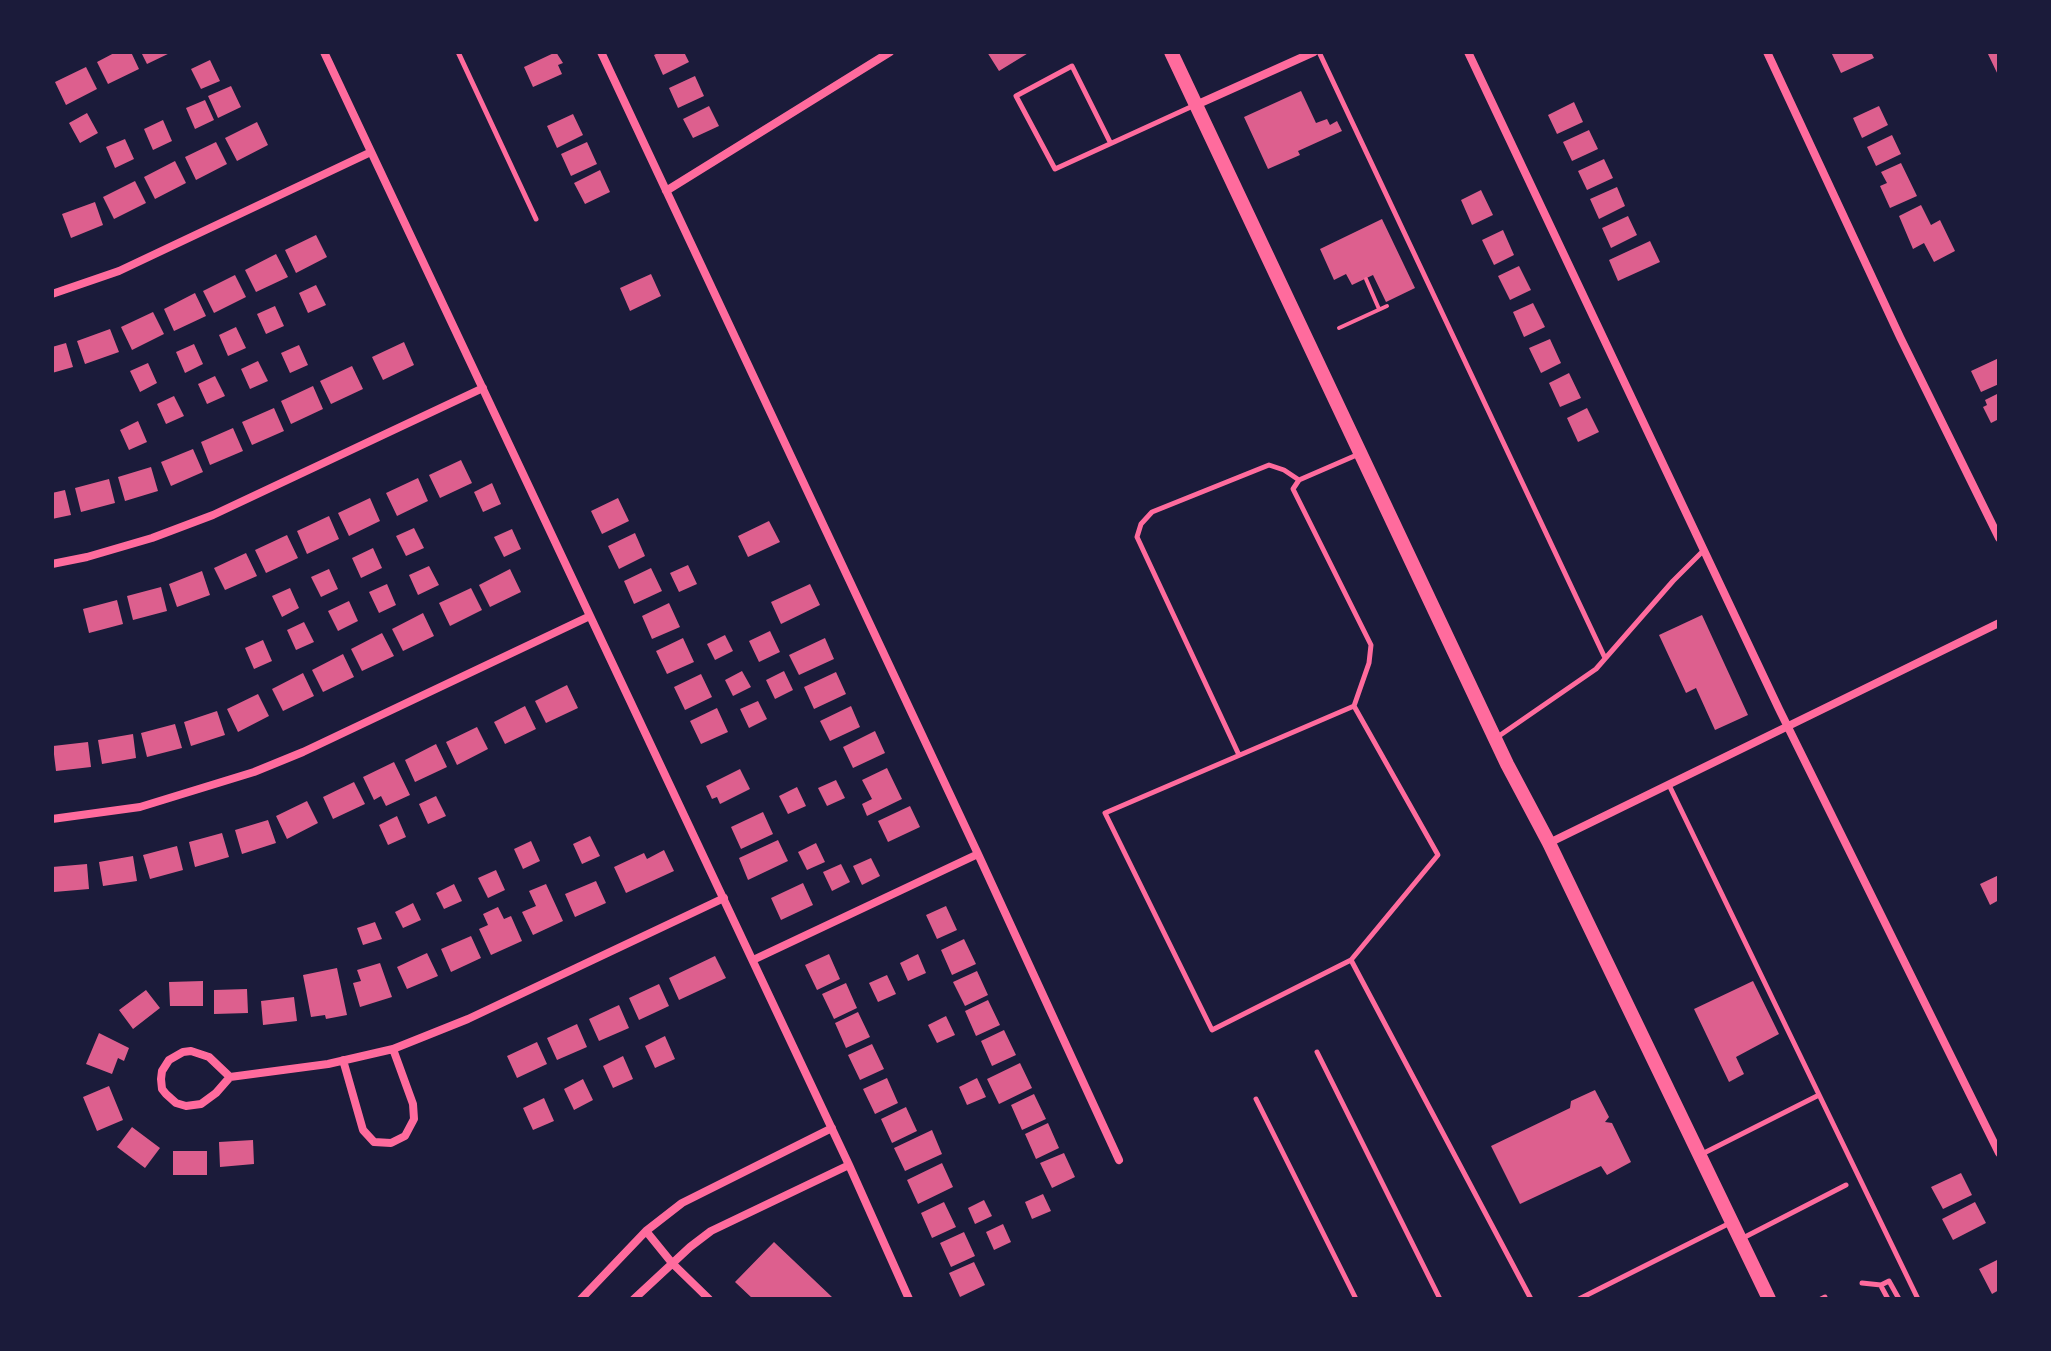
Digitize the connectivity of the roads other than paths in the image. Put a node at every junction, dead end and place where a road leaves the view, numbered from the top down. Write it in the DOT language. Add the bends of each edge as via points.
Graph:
graph roads {
  1 [pos="324,52"];
  2 [pos="458,52"];
  3 [pos="601,52"];
  4 [pos="1171,52"];
  5 [pos="1316,52"];
  6 [pos="1468,52"];
  7 [pos="1767,52"];
  8 [pos="884,54"];
  9 [pos="1196,105"];
  10 [pos="1110,142"];
  11 [pos="371,152"];
  12 [pos="666,191"];
  13 [pos="536,219"];
  14 [pos="52,294"];
  15 [pos="483,388"];
  16 [pos="1360,454"];
  17 [pos="1299,480"];
  18 [pos="1999,538"];
  19 [pos="1705,550"];
  20 [pos="52,564"];
  21 [pos="590,616"];
  22 [pos="1999,623"];
  23 [pos="1605,658"];
  24 [pos="1354,706"];
  25 [pos="1788,728"];
  26 [pos="1495,738"];
  27 [pos="1239,755"];
  28 [pos="1669,785"];
  29 [pos="52,819"];
  30 [pos="1549,843"];
  31 [pos="978,854"];
  32 [pos="724,898"];
  33 [pos="753,960"];
  34 [pos="1351,960"];
  35 [pos="393,1049"];
  36 [pos="1317,1052"];
  37 [pos="343,1060"];
  38 [pos="230,1077"];
  39 [pos="1819,1095"];
  40 [pos="1256,1099"];
  41 [pos="832,1128"];
  42 [pos="1999,1153"];
  43 [pos="1700,1156"];
  44 [pos="1119,1160"];
  45 [pos="849,1165"];
  46 [pos="1846,1185"];
  47 [pos="1732,1222"];
  48 [pos="646,1231"];
  49 [pos="1740,1239"];
  50 [pos="672,1263"];
  51 [pos="1862,1283"];
  52 [pos="1881,1285"];
  53 [pos="581,1299"];
  54 [pos="634,1299"];
  55 [pos="709,1299"];
  56 [pos="909,1299"];
  57 [pos="1356,1299"];
  58 [pos="1440,1299"];
  59 [pos="1531,1299"];
  60 [pos="1579,1299"];
  61 [pos="1769,1299"];
  62 [pos="1888,1299"];
  63 [pos="1899,1299"];
  64 [pos="1918,1299"];
  1 -- 11 [label="street"];
  2 -- 13 [label="lane"];
  3 -- 12 [label="street"];
  4 -- 9 [label="main road"];
  5 -- 9 [label="street"];
  5 -- 23 [label="lane"];
  6 -- 19 [label="street"];
  7 -- 18 [label="street"];
  8 -- 12 [label="street"];
  9 -- 10 [label="lane"];
  9 -- 16 [label="main road"];
  10 -- 10 [label="lane" via="1055,169 1016,96 1072,66"];
  11 -- 14 [label="street" via="119,271"];
  11 -- 15 [label="street"];
  12 -- 31 [label="street"];
  15 -- 20 [label="street" via="213,515 152,538"];
  15 -- 21 [label="street"];
  16 -- 17 [label="lane"];
  16 -- 26 [label="main road"];
  17 -- 24 [label="lane" via="1293,489 1371,645"];
  17 -- 27 [label="lane" via="1269,465 1152,512 1137,537"];
  19 -- 23 [label="lane"];
  19 -- 25 [label="street"];
  21 -- 29 [label="street" via="254,772 140,807"];
  21 -- 32 [label="street"];
  22 -- 25 [label="street"];
  23 -- 26 [label="lane"];
  24 -- 27 [label="lane"];
  24 -- 34 [label="lane" via="1438,855"];
  25 -- 28 [label="street"];
  25 -- 42 [label="street"];
  26 -- 30 [label="main road"];
  27 -- 34 [label="lane" via="1105,813 1212,1030"];
  28 -- 30 [label="street"];
  28 -- 39 [label="lane"];
  30 -- 43 [label="main road"];
  31 -- 33 [label="street"];
  31 -- 44 [label="street"];
  32 -- 33 [label="street"];
  32 -- 35 [label="street"];
  33 -- 41 [label="street"];
  34 -- 59 [label="lane"];
  35 -- 37 [label="street"];
  35 -- 37 [label="street" via="414,1119 405,1136 391,1143 374,1142 363,1130"];
  36 -- 58 [label="lane"];
  37 -- 38 [label="street"];
  38 -- 38 [label="street" via="209,1057 183,1052 169,1060 162,1089 176,1103 201,1104"];
  39 -- 43 [label="lane"];
  39 -- 64 [label="lane"];
  40 -- 57 [label="lane"];
  41 -- 45 [label="street"];
  41 -- 48 [label="street" via="682,1203"];
  43 -- 47 [label="main road"];
  45 -- 50 [label="street" via="711,1231"];
  45 -- 56 [label="street"];
  46 -- 49 [label="lane"];
  47 -- 49 [label="main road"];
  47 -- 60 [label="lane"];
  48 -- 50 [label="street"];
  48 -- 53 [label="street"];
  49 -- 61 [label="main road"];
  50 -- 54 [label="street"];
  50 -- 55 [label="street"];
  51 -- 52 [label="lane"];
  52 -- 62 [label="lane"];
  52 -- 63 [label="lane" via="1889,1281"];
}
